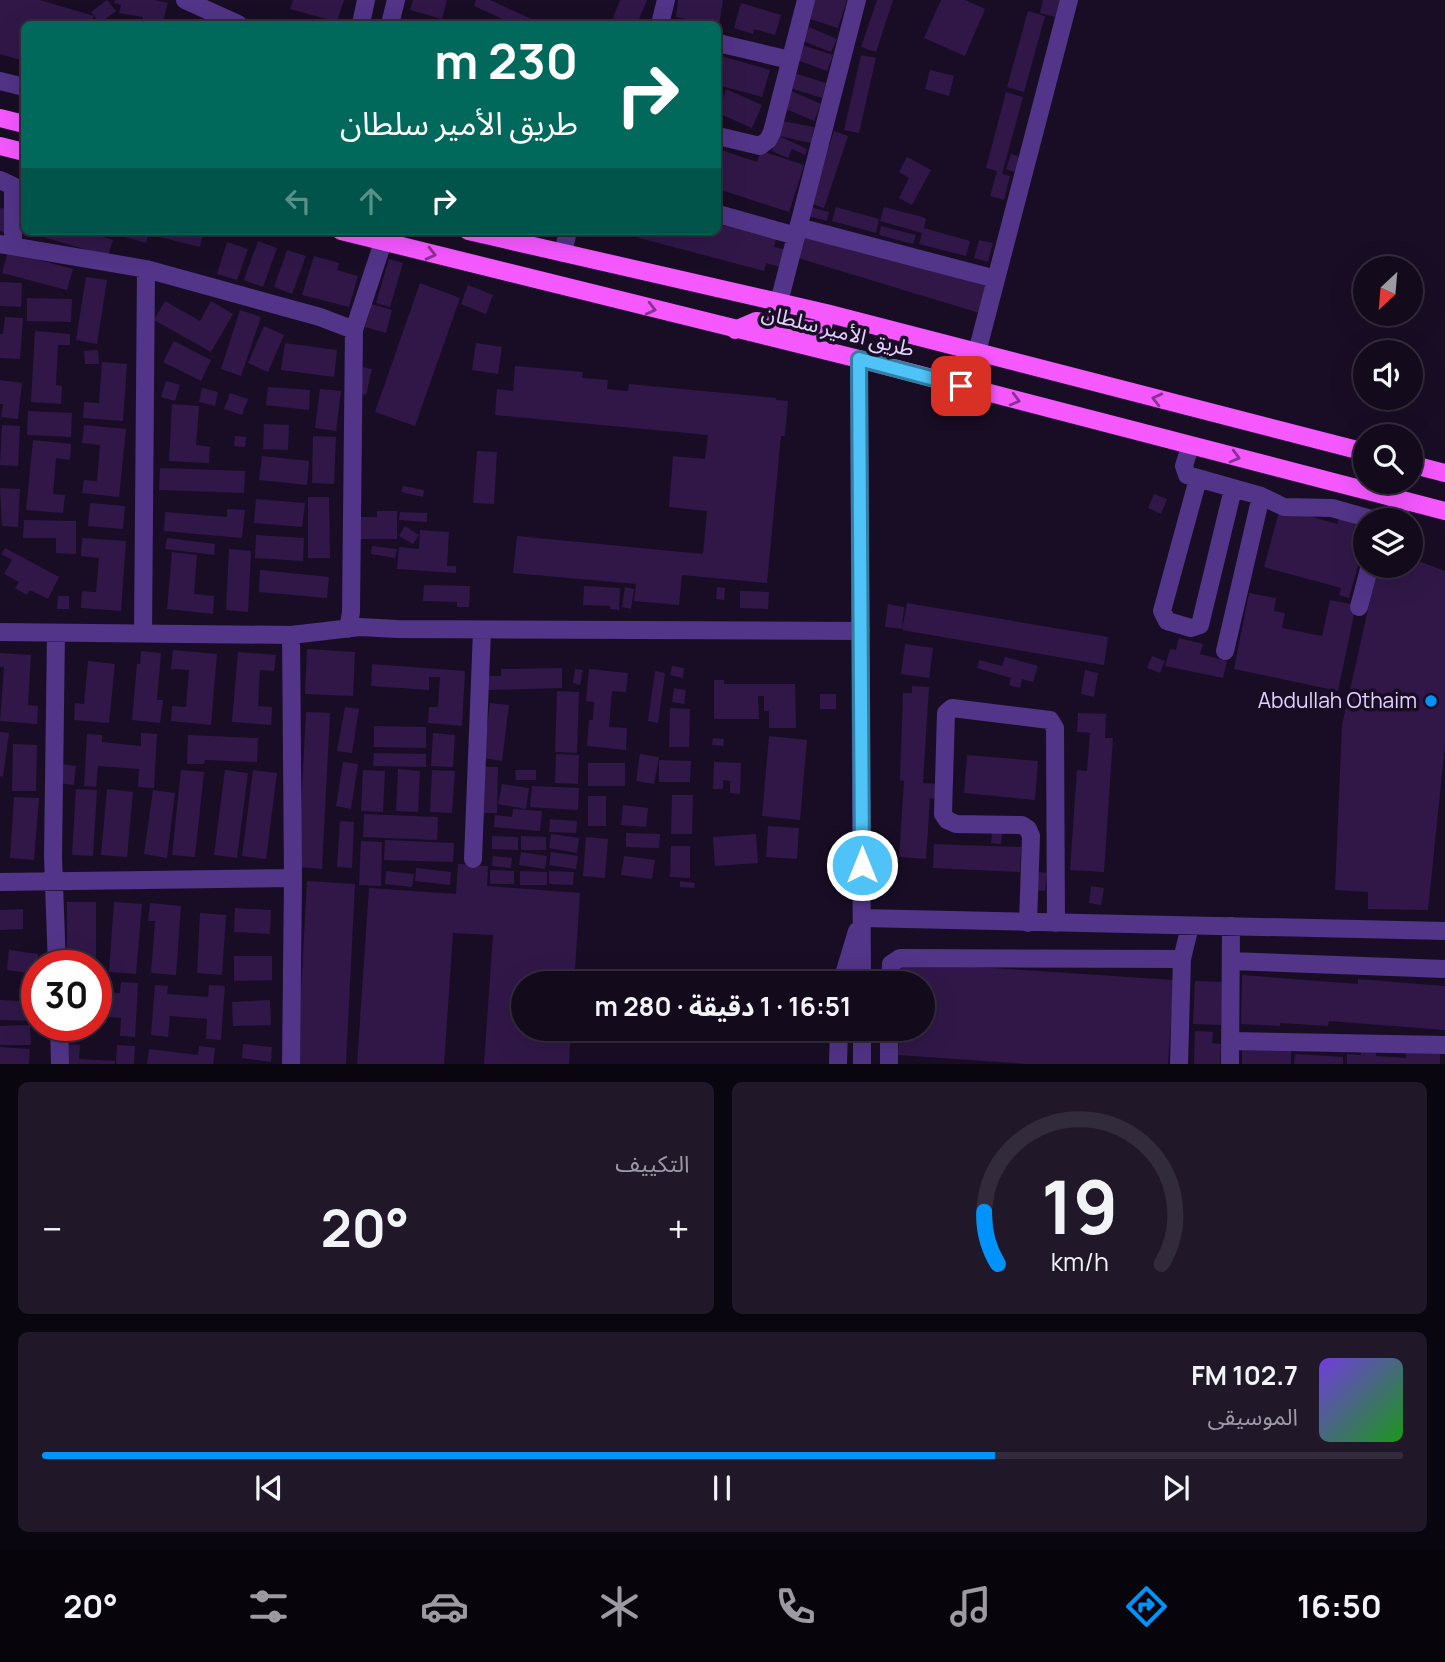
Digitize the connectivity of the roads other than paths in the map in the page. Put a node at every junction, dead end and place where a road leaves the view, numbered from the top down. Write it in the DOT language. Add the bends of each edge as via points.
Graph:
graph roads {
  1 [pos="185,0"];
  2 [pos="366,0"];
  3 [pos="396,0"];
  4 [pos="666,0"];
  5 [pos="806,0"];
  6 [pos="857,0"];
  7 [pos="1069,0"];
  8 [pos="231,21"];
  9 [pos="362,21"];
  10 [pos="391,21"];
  11 [pos="661,21"];
  12 [pos="721,44"];
  13 [pos="790,60"];
  14 [pos="0,81"];
  15 [pos="21,86"];
  16 [pos="0,118"];
  17 [pos="21,123"];
  18 [pos="721,137"];
  19 [pos="0,146"];
  20 [pos="21,151"];
  21 [pos="0,180"];
  22 [pos="721,215"];
  23 [pos="797,231"];
  24 [pos="356,235"];
  25 [pos="485,235"];
  26 [pos="567,235"];
  27 [pos="383,242"];
  28 [pos="6,244"];
  29 [pos="563,253"];
  30 [pos="146,269"];
  31 [pos="996,279"];
  32 [pos="779,302"];
  33 [pos="826,313"];
  34 [pos="354,330"];
  35 [pos="735,330"];
  36 [pos="977,352"];
  37 [pos="859,359"];
  38 [pos="1190,446"];
  39 [pos="1353,449"];
  40 [pos="1423,467"];
  41 [pos="1445,473"];
  42 [pos="1198,479"];
  43 [pos="1233,489"];
  44 [pos="1261,496"];
  45 [pos="1394,499"];
  46 [pos="1398,508"];
  47 [pos="1445,511"];
  48 [pos="1353,514"];
  49 [pos="1367,578"];
  50 [pos="1359,607"];
  51 [pos="348,629"];
  52 [pos="482,630"];
  53 [pos="861,631"];
  54 [pos="0,632"];
  55 [pos="55,633"];
  56 [pos="143,634"];
  57 [pos="291,635"];
  58 [pos="1225,651"];
  59 [pos="1031,836"];
  60 [pos="1056,836"];
  61 [pos="473,859"];
  62 [pos="293,878"];
  63 [pos="54,881"];
  64 [pos="0,882"];
  65 [pos="862,918"];
  66 [pos="1028,923"];
  67 [pos="1056,923"];
  68 [pos="1190,926"];
  69 [pos="1231,926"];
  70 [pos="1445,931"];
  71 [pos="56,950"];
  72 [pos="1182,959"];
  73 [pos="1231,961"];
  74 [pos="1445,970"];
  75 [pos="845,971"];
  76 [pos="862,971"];
  77 [pos="891,971"];
  78 [pos="59,1041"];
  79 [pos="839,1041"];
  80 [pos="862,1041"];
  81 [pos="889,1041"];
  82 [pos="1230,1041"];
  83 [pos="1445,1045"];
  84 [pos="60,1063"];
  85 [pos="290,1063"];
  86 [pos="838,1063"];
  87 [pos="862,1063"];
  88 [pos="889,1063"];
  89 [pos="1179,1063"];
  90 [pos="1230,1063"];
  1 -- 8 [label="street"];
  2 -- 9 [label="street"];
  3 -- 10 [label="street"];
  4 -- 11 [label="street"];
  5 -- 13 [label="street"];
  6 -- 23 [label="street"];
  7 -- 31 [label="street"];
  12 -- 13 [label="street"];
  13 -- 18 [label="street" via="768,140 760,146"];
  14 -- 15 [label="street"];
  16 -- 17 [label="main road"];
  19 -- 20 [label="main road"];
  21 -- 28 [label="street" via="13,186"];
  22 -- 23 [label="street"];
  23 -- 31 [label="street"];
  23 -- 32 [label="street"];
  24 -- 27 [label="main road, طريق الأمير سلطان"];
  25 -- 29 [label="main road, طريق الأمير سلطان"];
  26 -- 29 [label="street"];
  27 -- 34 [label="street"];
  27 -- 35 [label="main road, طريق الأمير سلطان, one-way"];
  28 -- 30 [label="street"];
  29 -- 32 [label="main road, طريق الأمير سلطان"];
  30 -- 34 [label="street"];
  30 -- 56 [label="street"];
  31 -- 36 [label="street"];
  32 -- 33 [label="main road, طريق الأمير سلطان"];
  33 -- 35 [label="main road" via="822,331 756,321"];
  33 -- 36 [label="main road, طريق الأمير سلطان"];
  34 -- 51 [label="street"];
  35 -- 37 [label="main road, طريق الأمير سلطان"];
  39 -- 36 [label="main road, طريق الأمير سلطان, one-way"];
  37 -- 38 [label="main road, طريق الأمير سلطان, one-way"];
  37 -- 53 [label="street"];
  38 -- 42 [label="street" via="1184,471"];
  38 -- 45 [label="main road, طريق الأمير سلطان, one-way"];
  40 -- 41 [label="main road"];
  42 -- 43 [label="street"];
  42 -- 43 [label="street" via="1162,611 1167,621 1191,628 1200,625"];
  43 -- 44 [label="street"];
  44 -- 48 [label="street" via="1284,507 1332,508"];
  44 -- 58 [label="street"];
  45 -- 46 [label="street"];
  45 -- 47 [label="main road, طريق الأمير سلطان"];
  49 -- 50 [label="street"];
  51 -- 52 [label="street"];
  51 -- 57 [label="street"];
  52 -- 53 [label="street"];
  52 -- 61 [label="street"];
  53 -- 65 [label="street"];
  54 -- 55 [label="street"];
  55 -- 56 [label="street"];
  55 -- 63 [label="street"];
  56 -- 57 [label="street"];
  57 -- 62 [label="street"];
  59 -- 60 [label="street"];
  59 -- 60 [label="street" via="1022,825 956,824 943,814 946,713 952,708 1050,720 1055,728"];
  59 -- 66 [label="street"];
  60 -- 67 [label="street"];
  62 -- 63 [label="street"];
  62 -- 85 [label="street"];
  63 -- 64 [label="street"];
  63 -- 71 [label="street"];
  65 -- 66 [label="street"];
  65 -- 75 [label="street"];
  65 -- 76 [label="street"];
  66 -- 67 [label="street"];
  67 -- 68 [label="street"];
  68 -- 69 [label="street"];
  68 -- 72 [label="street"];
  69 -- 70 [label="street"];
  69 -- 73 [label="street"];
  72 -- 77 [label="street" via="900,958 891,964"];
  72 -- 89 [label="street"];
  73 -- 74 [label="street"];
  73 -- 82 [label="street"];
  78 -- 84 [label="street"];
  79 -- 86 [label="street"];
  80 -- 87 [label="street"];
  81 -- 88 [label="street"];
  82 -- 83 [label="street"];
  82 -- 90 [label="street"];
}
